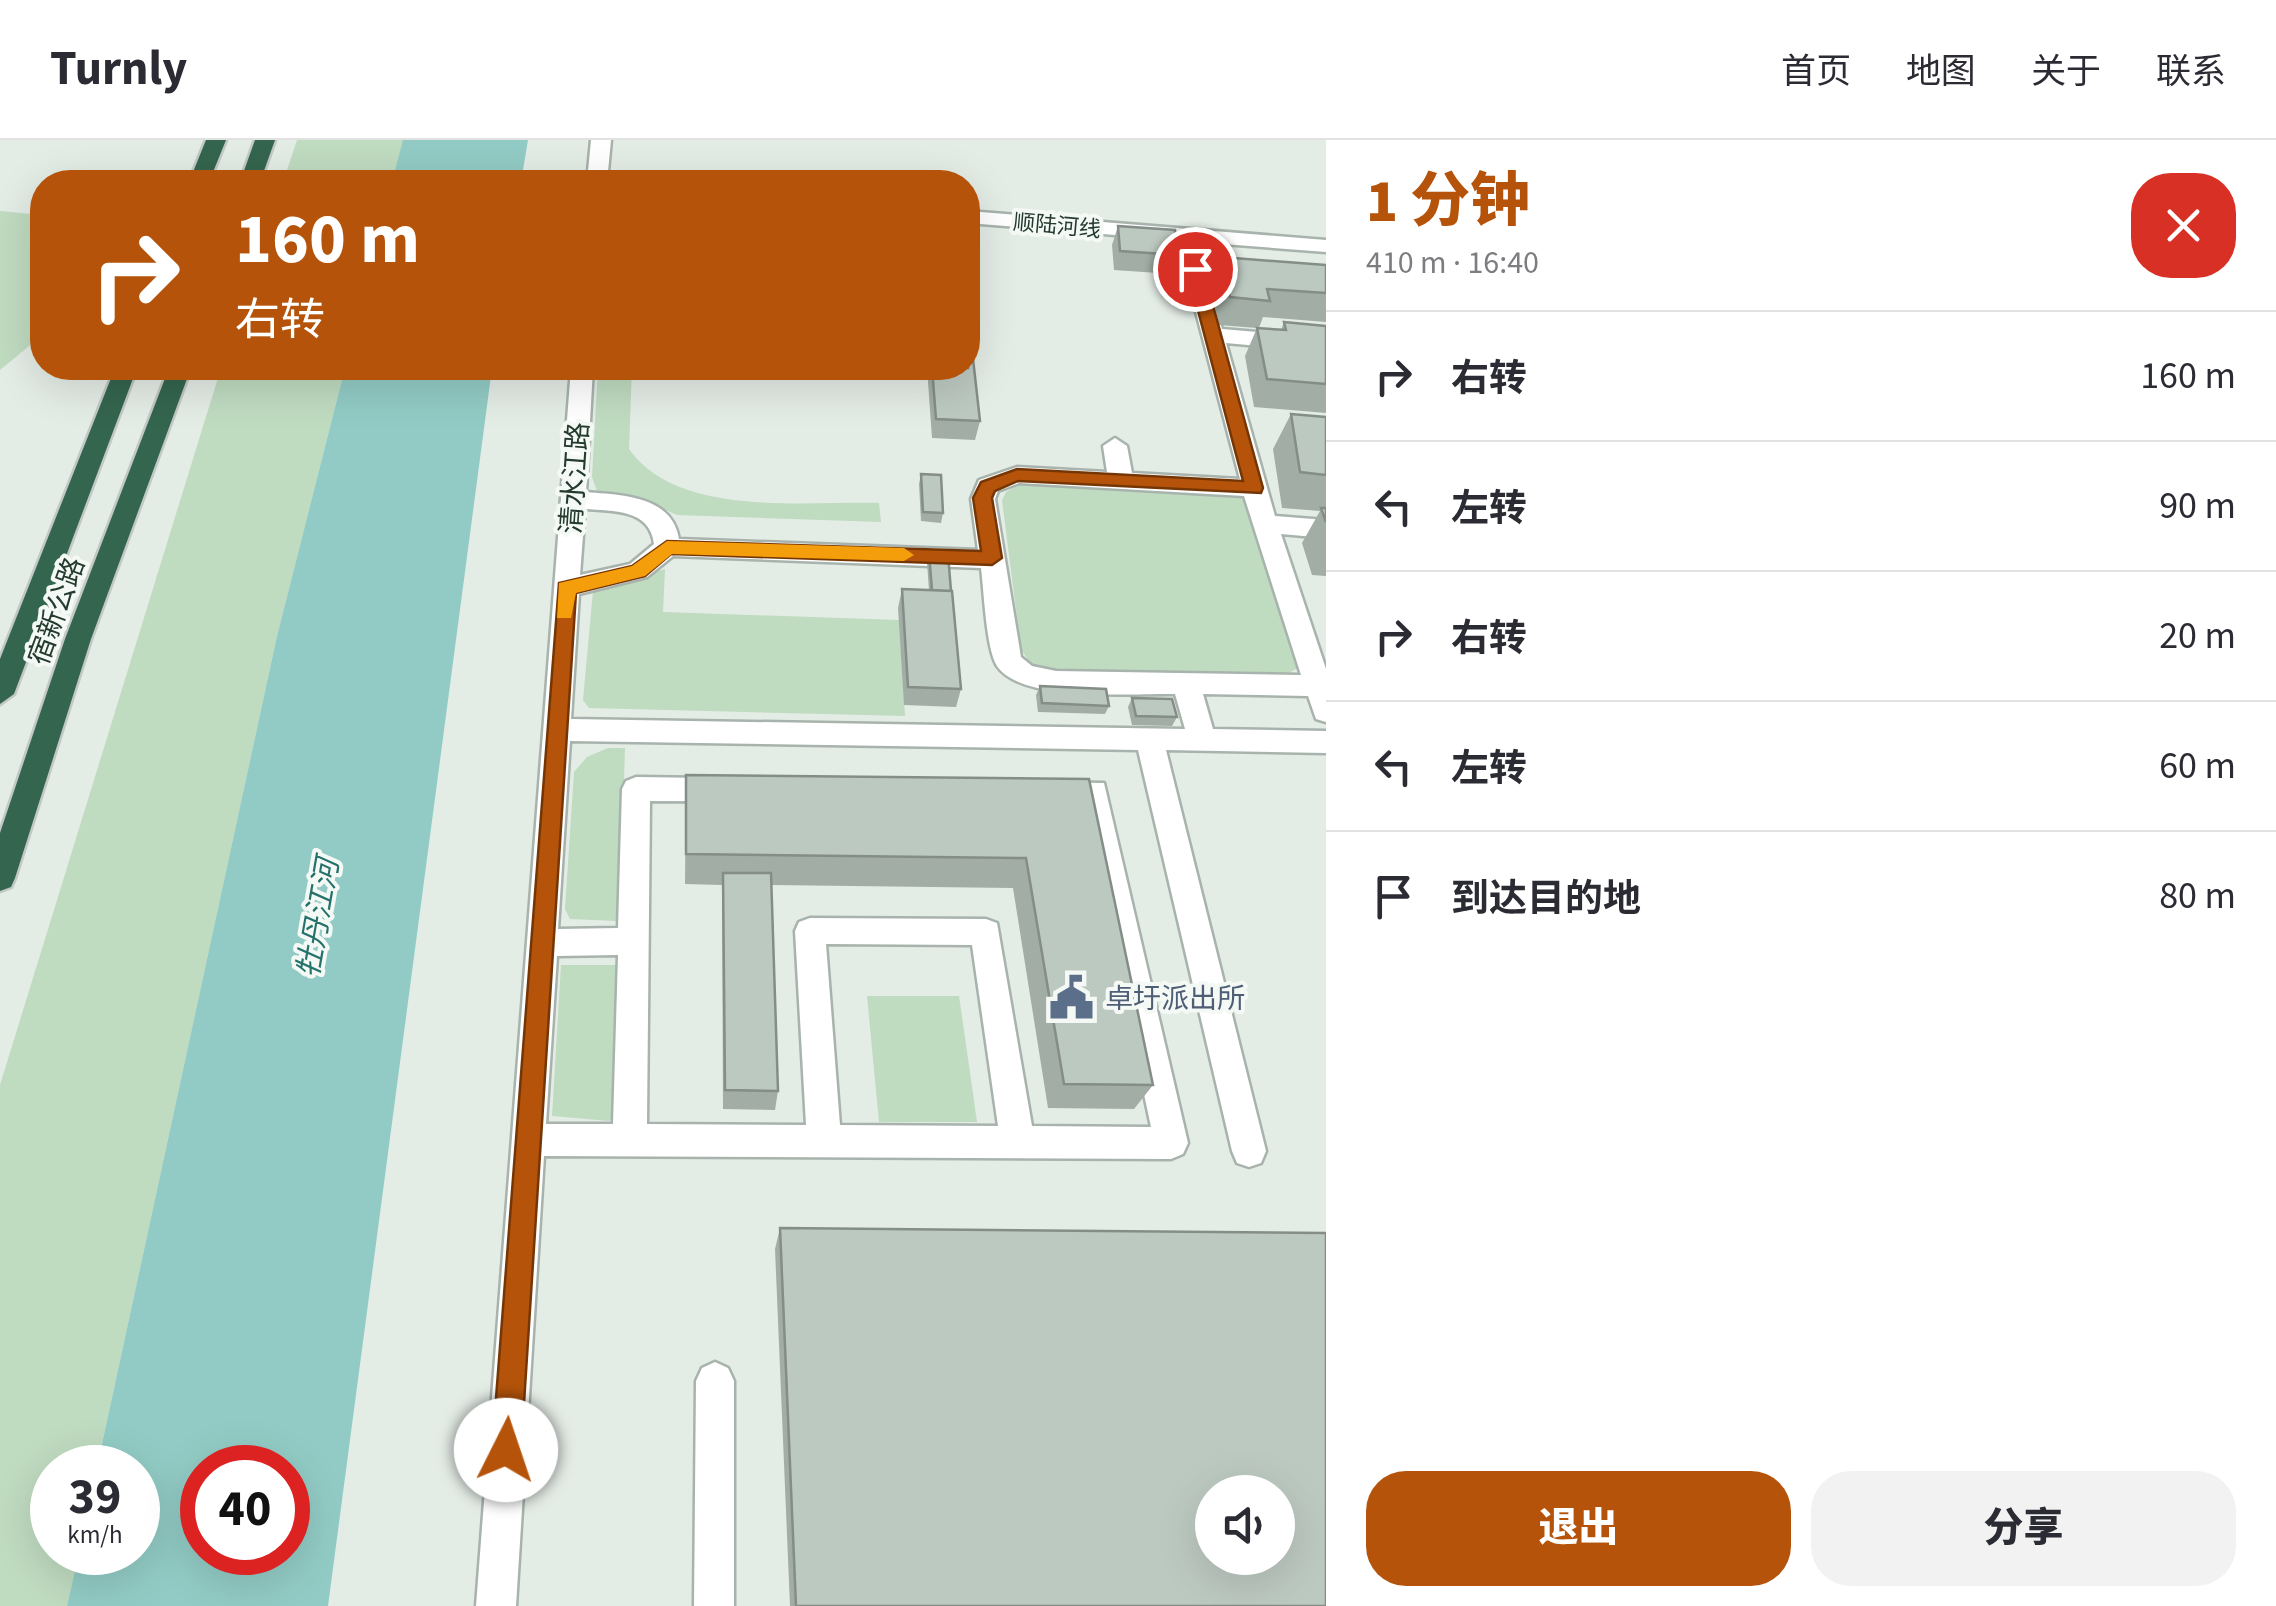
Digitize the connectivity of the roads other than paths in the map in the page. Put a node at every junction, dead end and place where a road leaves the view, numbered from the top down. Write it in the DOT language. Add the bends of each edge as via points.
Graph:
graph roads {
  1 [pos="216,140"];
  2 [pos="266,140"];
  3 [pos="601,140"];
  4 [pos="204,170"];
  5 [pos="255,170"];
  6 [pos="598,170"];
  7 [pos="980,218"];
  8 [pos="1186,235"];
  9 [pos="1326,246"];
  10 [pos="1213,335"];
  11 [pos="1326,345"];
  12 [pos="121,380"];
  13 [pos="175,380"];
  14 [pos="581,380"];
  15 [pos="1115,446"];
  16 [pos="1122,481"];
  17 [pos="1254,488"];
  18 [pos="573,499"];
  19 [pos="1269,524"];
  20 [pos="1326,529"];
  21 [pos="668,537"];
  22 [pos="991,549"];
  23 [pos="566,588"];
  24 [pos="1296,615"];
  25 [pos="1326,616"];
  26 [pos="1186,684"];
  27 [pos="0,694"];
  28 [pos="1322,699"];
  29 [pos="554,730"];
  30 [pos="1149,739"];
  31 [pos="1202,740"];
  32 [pos="1326,742"];
  33 [pos="0,878"];
  34 [pos="634,941"];
  35 [pos="540,943"];
  36 [pos="527,1140"];
  37 [pos="630,1140"];
  38 [pos="824,1142"];
  39 [pos="1017,1142"];
  40 [pos="1249,1150"];
  41 [pos="714,1381"];
  42 [pos="496,1606"];
  43 [pos="714,1606"];
  1 -- 4 [label="highway"];
  2 -- 5 [label="highway"];
  3 -- 6 [label="street"];
  7 -- 8 [label="street, 顺陆河线"];
  8 -- 9 [label="street, 顺陆河线"];
  8 -- 10 [label="street"];
  10 -- 11 [label="street"];
  10 -- 17 [label="street"];
  12 -- 27 [label="highway, 宿新公路"];
  13 -- 33 [label="highway, 宿新公路" via="78,639"];
  14 -- 18 [label="street, 清水江路"];
  15 -- 16 [label="street"];
  16 -- 17 [label="street"];
  16 -- 22 [label="street" via="1017,475 998,480 982,498"];
  17 -- 19 [label="street"];
  18 -- 21 [label="street" via="660,516"];
  18 -- 23 [label="street, 清水江路"];
  19 -- 20 [label="street"];
  19 -- 24 [label="street"];
  21 -- 22 [label="street"];
  21 -- 23 [label="street" via="638,571"];
  22 -- 26 [label="street" via="1006,654 1024,674 1056,681"];
  23 -- 29 [label="street, 清水江路"];
  24 -- 25 [label="street"];
  24 -- 28 [label="street"];
  26 -- 28 [label="street"];
  26 -- 31 [label="street"];
  29 -- 30 [label="street"];
  29 -- 35 [label="street, 清水江路"];
  30 -- 31 [label="street"];
  30 -- 40 [label="street"];
  31 -- 32 [label="street"];
  34 -- 35 [label="street"];
  34 -- 37 [label="street"];
  34 -- 39 [label="street" via="636,789 1094,791 1171,1143"];
  35 -- 36 [label="street, 清水江路"];
  36 -- 37 [label="street"];
  36 -- 42 [label="street, 清水江路"];
  37 -- 38 [label="street"];
  38 -- 39 [label="street"];
  38 -- 39 [label="street" via="810,930 986,932"];
  41 -- 43 [label="street"];
}
